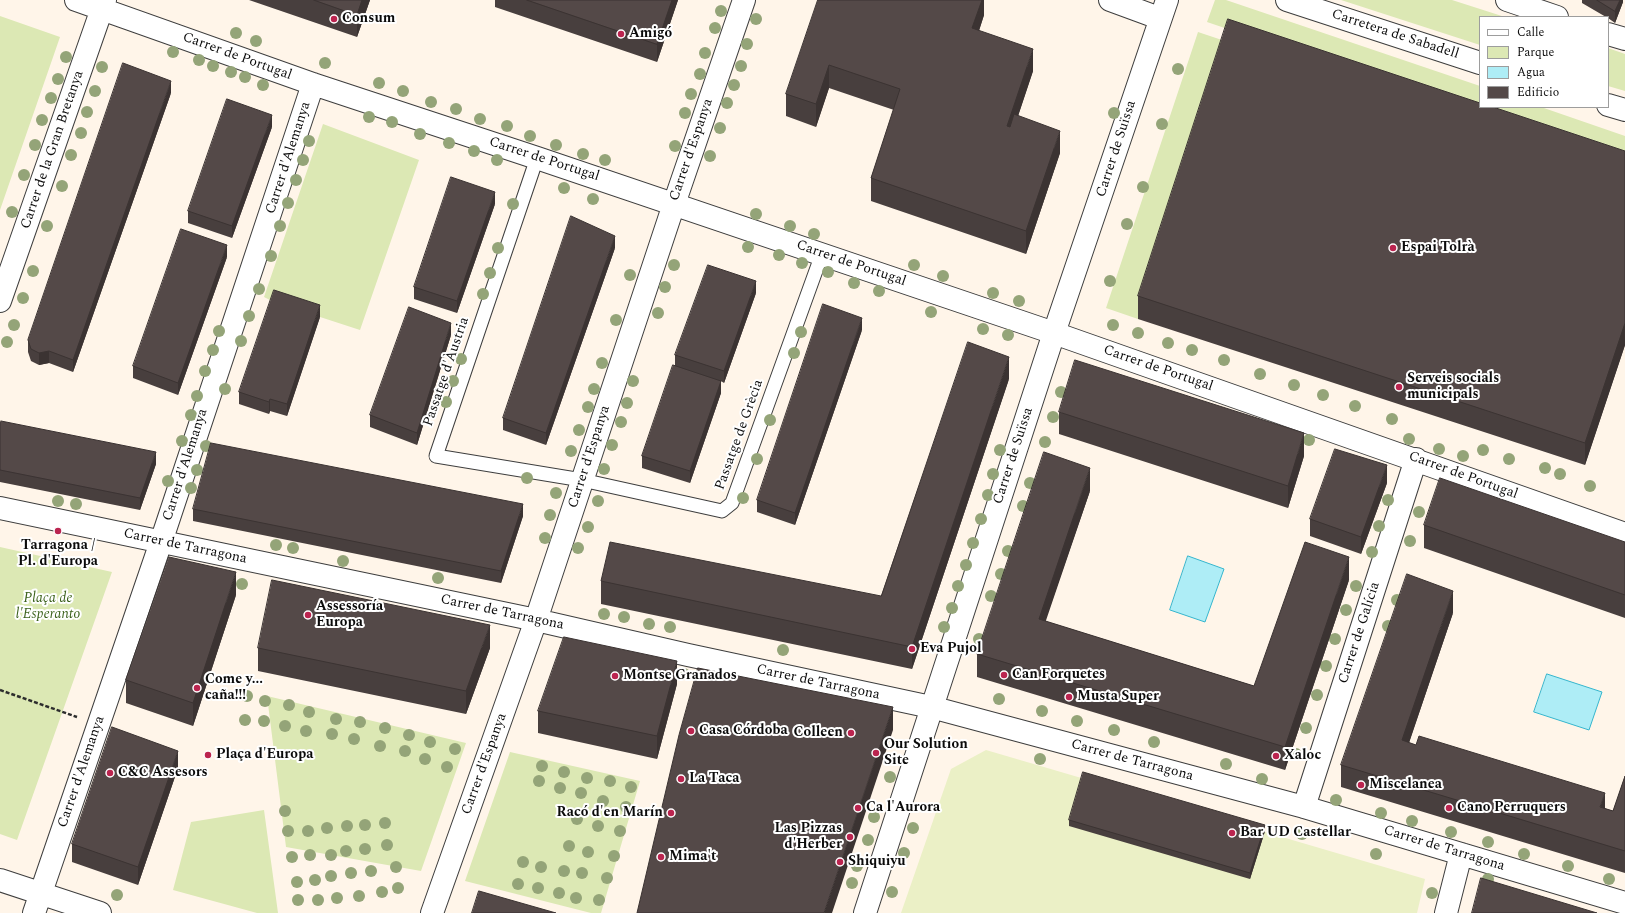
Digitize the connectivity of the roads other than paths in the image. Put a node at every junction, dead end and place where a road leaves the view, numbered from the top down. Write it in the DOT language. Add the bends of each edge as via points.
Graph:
graph roads {
  1 [pos="76,0"];
  2 [pos="744,0"];
  3 [pos="1110,0"];
  4 [pos="1287,0"];
  5 [pos="1507,0"];
  6 [pos="103,4"];
  7 [pos="1163,9"];
  8 [pos="1552,10"];
  9 [pos="1609,34"];
  10 [pos="1625,40"];
  11 [pos="1479,63"];
  12 [pos="313,84"];
  13 [pos="1609,105"];
  14 [pos="1625,110"];
  15 [pos="537,158"];
  16 [pos="674,204"];
  17 [pos="822,254"];
  18 [pos="0,301"];
  19 [pos="1054,333"];
  20 [pos="1416,459"];
  21 [pos="582,480"];
  22 [pos="0,508"];
  23 [pos="1625,534"];
  24 [pos="161,542"];
  25 [pos="536,620"];
  26 [pos="932,707"];
  27 [pos="1304,807"];
  28 [pos="1461,854"];
  29 [pos="0,880"];
  30 [pos="37,903"];
  31 [pos="1625,903"];
  32 [pos="100,913"];
  33 [pos="432,913"];
  34 [pos="865,913"];
  35 [pos="1446,913"];
  1 -- 6 [label="street, Carrer de Portugal"];
  2 -- 16 [label="street, Carrer d'Espanya"];
  3 -- 7 [label="street"];
  4 -- 11 [label="street, Carretera de Sabadell"];
  5 -- 8 [label="street"];
  6 -- 12 [label="street, Carrer de Portugal"];
  6 -- 18 [label="street, Carrer de la Gran Bretanya"];
  7 -- 19 [label="street, Carrer de Suïssa"];
  9 -- 10 [label="street"];
  12 -- 15 [label="street, Carrer de Portugal"];
  12 -- 24 [label="street, Carrer d'Alemanya"];
  13 -- 14 [label="street"];
  15 -- 16 [label="street, Carrer de Portugal"];
  15 -- 21 [label="lane, Passatge d'Àustria" via="436,456"];
  16 -- 17 [label="street, Carrer de Portugal"];
  16 -- 21 [label="street, Carrer d'Espanya"];
  17 -- 19 [label="street, Carrer de Portugal"];
  17 -- 21 [label="lane, Passatge de Grècia" via="732,503 722,511"];
  19 -- 20 [label="street, Carrer de Portugal"];
  19 -- 26 [label="street, Carrer de Suïssa"];
  20 -- 23 [label="street, Carrer de Portugal"];
  20 -- 27 [label="street, Carrer de Galícia"];
  21 -- 25 [label="street, Carrer d'Espanya"];
  22 -- 24 [label="street, Carrer de Tarragona"];
  24 -- 25 [label="street, Carrer de Tarragona"];
  24 -- 30 [label="street, Carrer d'Alemanya"];
  25 -- 26 [label="street, Carrer de Tarragona"];
  25 -- 33 [label="street, Carrer d'Espanya"];
  26 -- 27 [label="street, Carrer de Tarragona"];
  26 -- 34 [label="street, Carrer de Suïssa"];
  27 -- 28 [label="street, Carrer de Tarragona"];
  28 -- 31 [label="street, Carrer de Tarragona"];
  28 -- 35 [label="street"];
  29 -- 30 [label="street"];
  30 -- 32 [label="street"];
}
